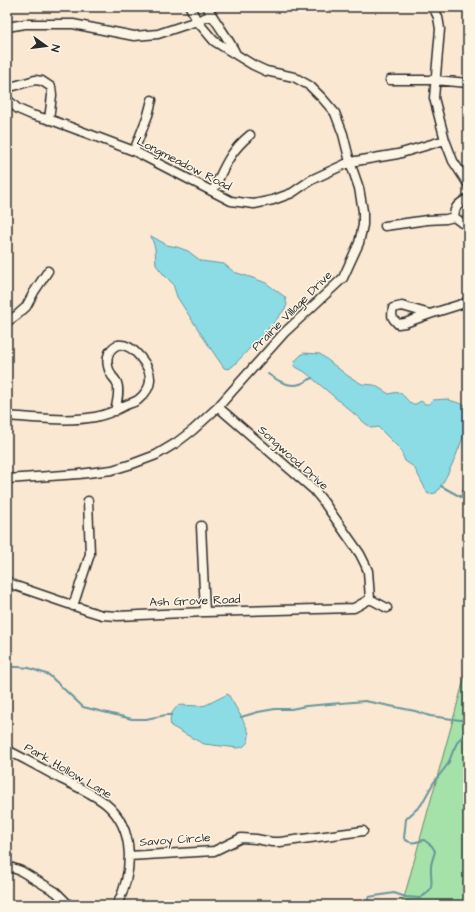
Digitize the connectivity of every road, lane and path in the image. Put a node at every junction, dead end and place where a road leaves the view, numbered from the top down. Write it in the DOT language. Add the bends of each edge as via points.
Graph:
graph roads {
  1 [pos="190,7"];
  2 [pos="207,7"];
  3 [pos="433,7"];
  4 [pos="212,15"];
  5 [pos="197,22"];
  6 [pos="7,27"];
  7 [pos="236,54"];
  8 [pos="390,80"];
  9 [pos="435,80"];
  10 [pos="468,84"];
  11 [pos="7,88"];
  12 [pos="7,98"];
  13 [pos="152,100"];
  14 [pos="49,120"];
  15 [pos="250,136"];
  16 [pos="445,140"];
  17 [pos="134,151"];
  18 [pos="350,162"];
  19 [pos="468,184"];
  20 [pos="213,191"];
  21 [pos="468,198"];
  22 [pos="454,217"];
  23 [pos="468,222"];
  24 [pos="385,226"];
  25 [pos="48,271"];
  26 [pos="468,300"];
  27 [pos="430,314"];
  28 [pos="7,322"];
  29 [pos="218,406"];
  30 [pos="115,410"];
  31 [pos="7,416"];
  32 [pos="7,479"];
  33 [pos="88,501"];
  34 [pos="201,526"];
  35 [pos="7,581"];
  36 [pos="370,599"];
  37 [pos="73,606"];
  38 [pos="386,608"];
  39 [pos="205,612"];
  40 [pos="7,750"];
  41 [pos="363,832"];
  42 [pos="129,856"];
  43 [pos="7,866"];
  44 [pos="68,905"];
  45 [pos="117,905"];
  1 -- 5 [label="street, Prairie Village Drive"];
  2 -- 4 [label="street, Prairie Village Drive"];
  3 -- 9 [label="street" via="440,28"];
  4 -- 5 [label="street"];
  4 -- 7 [label="street, Prairie Village Drive"];
  5 -- 6 [label="street" via="158,34 134,36 73,24 25,24"];
  5 -- 7 [label="street, Prairie Village Drive" via="214,41"];
  7 -- 18 [label="street, Prairie Village Drive" via="266,71 294,77 310,86 335,113"];
  8 -- 9 [label="street"];
  9 -- 10 [label="street"];
  9 -- 16 [label="street" via="434,98"];
  11 -- 14 [label="street" via="35,80 51,87"];
  12 -- 14 [label="street, Longmeadow Road" via="18,109"];
  13 -- 17 [label="street"];
  14 -- 17 [label="street, Longmeadow Road"];
  15 -- 20 [label="street" via="240,143 229,158"];
  16 -- 18 [label="street, Longmeadow Road" via="398,154"];
  16 -- 19 [label="street" via="453,161"];
  17 -- 20 [label="street, Longmeadow Road"];
  18 -- 20 [label="street, Longmeadow Road" via="311,180 292,193 273,200 254,204 231,201"];
  18 -- 29 [label="street, Prairie Village Drive" via="359,188 363,225 359,243 343,278 284,333"];
  21 -- 22 [label="street" via="458,204"];
  22 -- 23 [label="street" via="462,223"];
  22 -- 24 [label="street"];
  25 -- 28 [label="street" via="26,307 18,316"];
  26 -- 27 [label="street"];
  29 -- 32 [label="street, Prairie Village Drive" via="176,443 156,455 132,464 86,474"];
  29 -- 36 [label="street, Songwood Drive" via="314,490 323,501 365,564"];
  30 -- 30 [label="street" via="118,384 111,375 107,357 111,349 117,345 125,346 138,354 149,372 150,381 149,388 137,400"];
  30 -- 31 [label="street" via="97,417 72,420"];
  33 -- 37 [label="street" via="90,554"];
  34 -- 39 [label="street"];
  35 -- 37 [label="street, Ash Grove Road"];
  36 -- 38 [label="street"];
  36 -- 39 [label="street, Ash Grove Road" via="354,608"];
  37 -- 39 [label="street, Ash Grove Road" via="102,615 118,616"];
  40 -- 42 [label="street, Park Hollow Lane" via="106,804 124,828"];
  41 -- 42 [label="street, Savoy Circle" via="280,842 241,838 214,851"];
  42 -- 45 [label="street, Park Hollow Lane" via="124,889"];
  43 -- 44 [label="street" via="21,871 56,892"];
}
